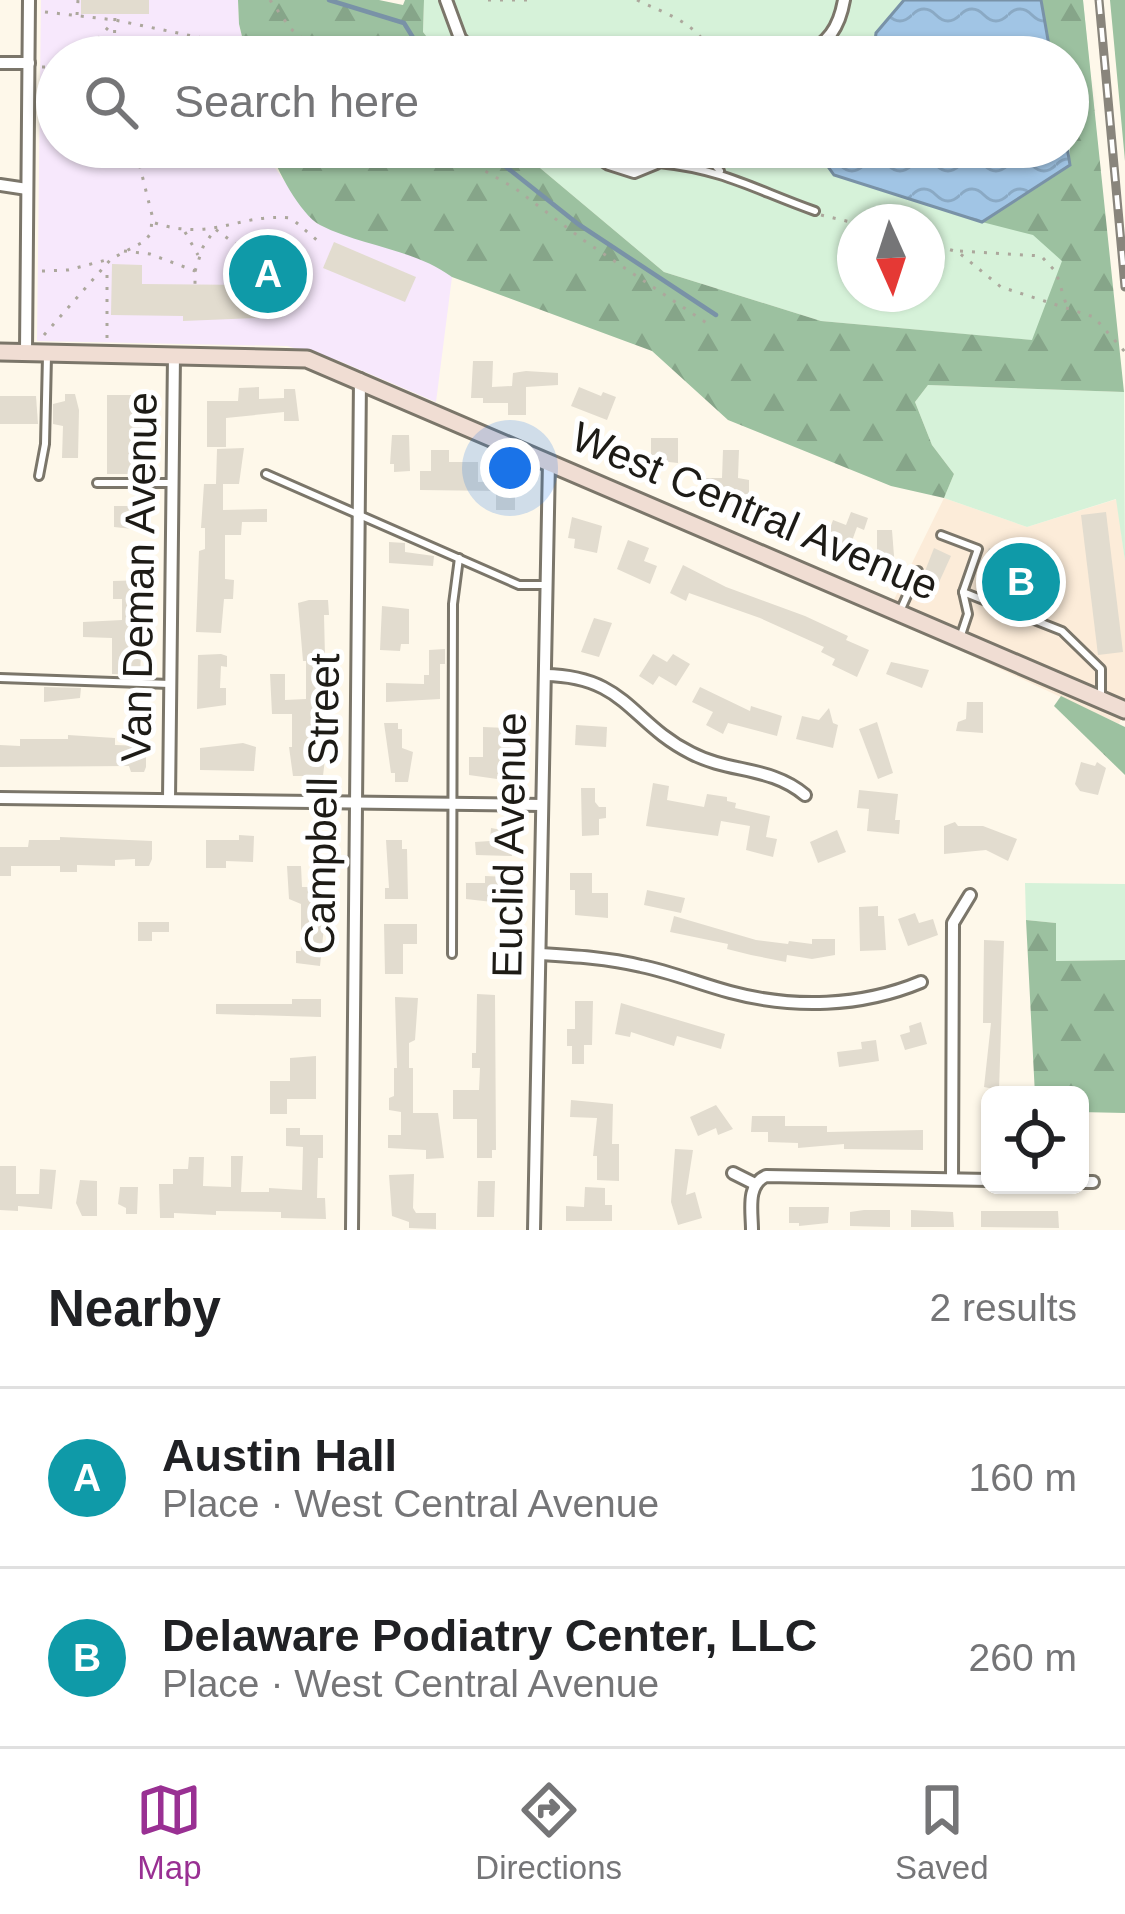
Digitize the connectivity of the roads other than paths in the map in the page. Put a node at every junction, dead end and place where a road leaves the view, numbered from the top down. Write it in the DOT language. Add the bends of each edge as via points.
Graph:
graph roads {
  1 [pos="29,0"];
  2 [pos="446,0"];
  3 [pos="844,0"];
  4 [pos="459,36"];
  5 [pos="830,36"];
  6 [pos="0,63"];
  7 [pos="28,63"];
  8 [pos="686,168"];
  9 [pos="717,168"];
  10 [pos="722,174"];
  11 [pos="0,184"];
  12 [pos="27,189"];
  13 [pos="814,211"];
  14 [pos="46,344"];
  15 [pos="0,352"];
  16 [pos="26,352"];
  17 [pos="174,355"];
  18 [pos="360,379"];
  19 [pos="549,461"];
  20 [pos="266,474"];
  21 [pos="39,476"];
  22 [pos="97,483"];
  23 [pos="173,483"];
  24 [pos="357,512"];
  25 [pos="941,535"];
  26 [pos="459,558"];
  27 [pos="918,571"];
  28 [pos="547,586"];
  29 [pos="963,592"];
  30 [pos="899,613"];
  31 [pos="960,638"];
  32 [pos="545,675"];
  33 [pos="0,678"];
  34 [pos="170,684"];
  35 [pos="1101,700"];
  36 [pos="1125,710"];
  37 [pos="806,795"];
  38 [pos="0,798"];
  39 [pos="169,800"];
  40 [pos="357,802"];
  41 [pos="451,805"];
  42 [pos="542,806"];
  43 [pos="970,895"];
  44 [pos="452,954"];
  45 [pos="540,954"];
  46 [pos="921,982"];
  47 [pos="734,1173"];
  48 [pos="952,1179"];
  49 [pos="981,1180"];
  50 [pos="755,1184"];
  51 [pos="352,1230"];
  52 [pos="534,1230"];
  53 [pos="752,1230"];
  1 -- 7 [label="street"];
  2 -- 4 [label="street"];
  3 -- 5 [label="street"];
  6 -- 7 [label="street"];
  7 -- 12 [label="street"];
  8 -- 10 [label="lane"];
  9 -- 10 [label="lane"];
  10 -- 13 [label="lane"];
  11 -- 12 [label="street"];
  12 -- 16 [label="street"];
  14 -- 16 [label="main road, West Central Avenue"];
  14 -- 17 [label="main road, West Central Avenue"];
  14 -- 21 [label="lane"];
  15 -- 16 [label="main road, West Central Avenue"];
  17 -- 18 [label="main road, West Central Avenue" via="307,359"];
  17 -- 23 [label="street, Van Deman Avenue"];
  18 -- 19 [label="main road, West Central Avenue"];
  18 -- 24 [label="street, Campbell Street"];
  19 -- 28 [label="street, Euclid Avenue"];
  19 -- 30 [label="main road, West Central Avenue"];
  20 -- 24 [label="lane"];
  22 -- 23 [label="lane"];
  23 -- 34 [label="street, Van Deman Avenue"];
  24 -- 26 [label="lane"];
  24 -- 40 [label="street, Campbell Street"];
  25 -- 29 [label="lane" via="978,549"];
  26 -- 28 [label="lane" via="519,585"];
  26 -- 41 [label="lane"];
  27 -- 30 [label="lane"];
  28 -- 32 [label="street, Euclid Avenue"];
  29 -- 31 [label="lane" via="968,614"];
  29 -- 35 [label="lane" via="1062,632 1101,669"];
  30 -- 31 [label="main road, West Central Avenue"];
  31 -- 35 [label="main road, West Central Avenue"];
  32 -- 37 [label="street" via="606,687 691,753 770,773"];
  32 -- 42 [label="street, Euclid Avenue"];
  33 -- 34 [label="lane"];
  34 -- 39 [label="street, Van Deman Avenue"];
  35 -- 36 [label="main road, West Central Avenue"];
  38 -- 39 [label="street"];
  39 -- 40 [label="street"];
  40 -- 41 [label="street"];
  40 -- 51 [label="street, Campbell Street"];
  41 -- 42 [label="street"];
  41 -- 44 [label="lane"];
  42 -- 45 [label="street, Euclid Avenue"];
  43 -- 48 [label="street" via="953,923"];
  45 -- 46 [label="street" via="642,966 780,1002 865,999"];
  45 -- 52 [label="street, Euclid Avenue"];
  47 -- 50 [label="street"];
  48 -- 49 [label="street"];
  48 -- 50 [label="street" via="766,1176"];
  50 -- 53 [label="street"];
}
